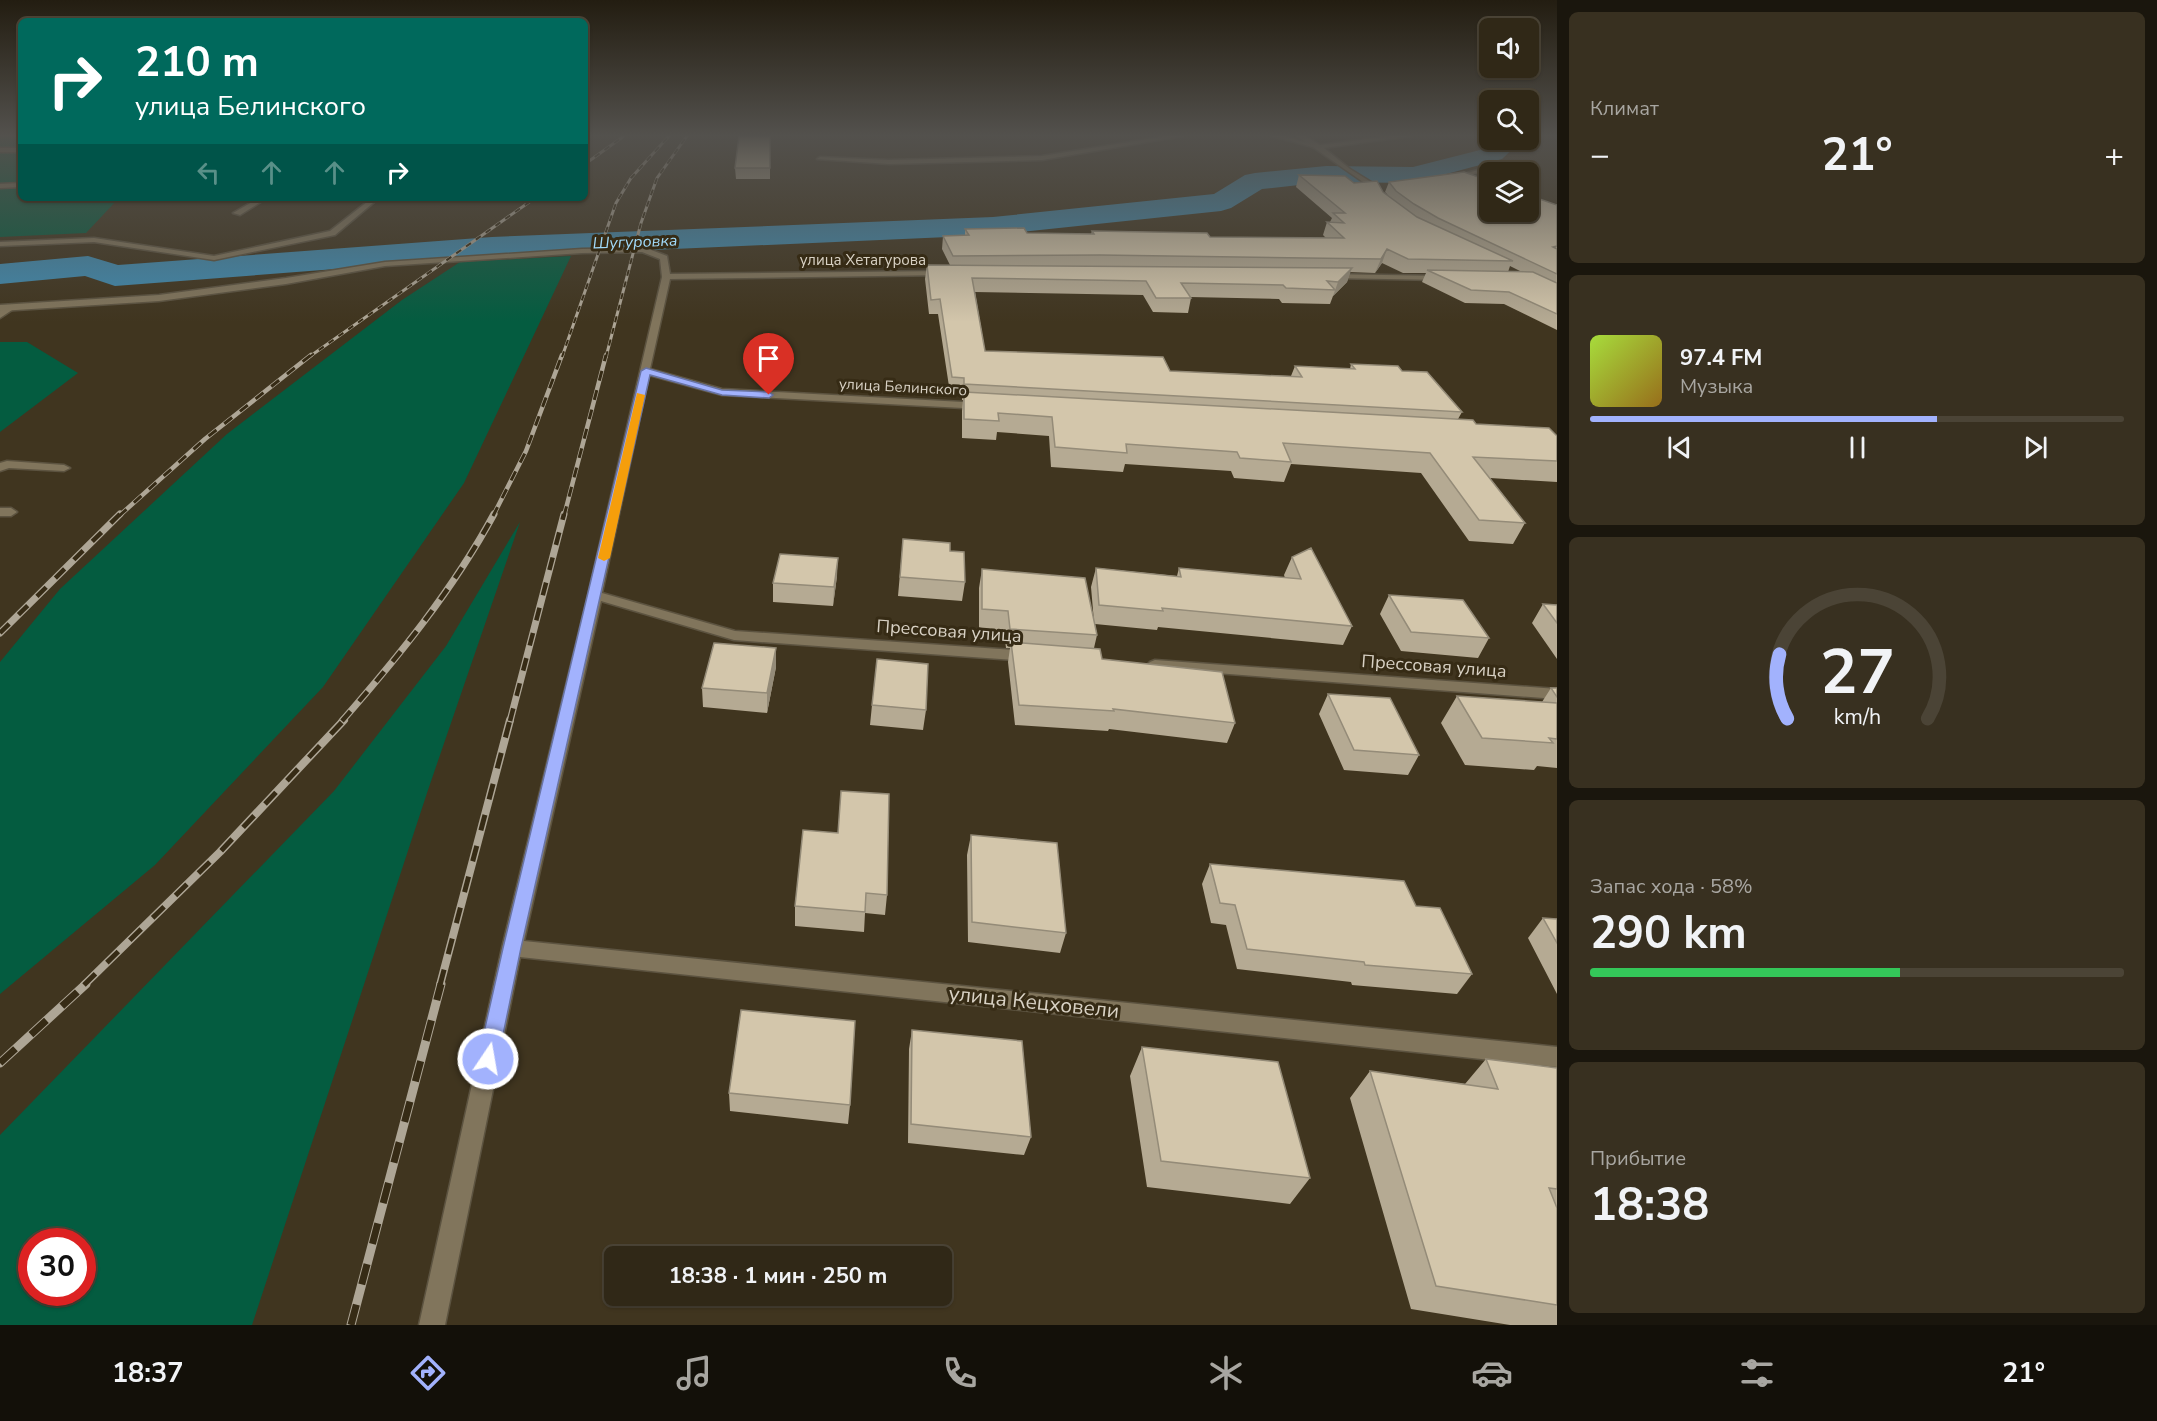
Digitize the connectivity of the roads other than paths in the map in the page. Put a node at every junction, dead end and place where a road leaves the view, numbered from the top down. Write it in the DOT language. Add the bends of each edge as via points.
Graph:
graph roads {
  1 [pos="1381,198"];
  2 [pos="259,201"];
  3 [pos="372,201"];
  4 [pos="1382,201"];
  5 [pos="237,213"];
  6 [pos="0,244"];
  7 [pos="950,273"];
  8 [pos="1318,276"];
  9 [pos="666,277"];
  10 [pos="1458,278"];
  11 [pos="4,310"];
  12 [pos="646,371"];
  13 [pos="993,407"];
  14 [pos="0,468"];
  15 [pos="64,468"];
  16 [pos="595,595"];
  17 [pos="1044,657"];
  18 [pos="1140,664"];
  19 [pos="1557,694"];
  20 [pos="512,948"];
  21 [pos="1557,1057"];
  22 [pos="432,1325"];
  1 -- 4 [label="street"];
  2 -- 5 [label="street"];
  3 -- 6 [label="street" via="332,233 214,258 94,240"];
  7 -- 9 [label="street, улица Хетагурова"];
  8 -- 10 [label="street"];
  9 -- 11 [label="street" via="664,258 643,250 582,251 385,264 159,298"];
  9 -- 12 [label="street"];
  12 -- 13 [label="street, улица Белинского" via="722,392"];
  12 -- 16 [label="street"];
  14 -- 15 [label="street" via="7,464"];
  16 -- 17 [label="street, Прессовая улица" via="734,636"];
  16 -- 20 [label="street"];
  18 -- 19 [label="street, Прессовая улица"];
  20 -- 21 [label="street, улица Кецховели"];
  20 -- 22 [label="street"];
}
